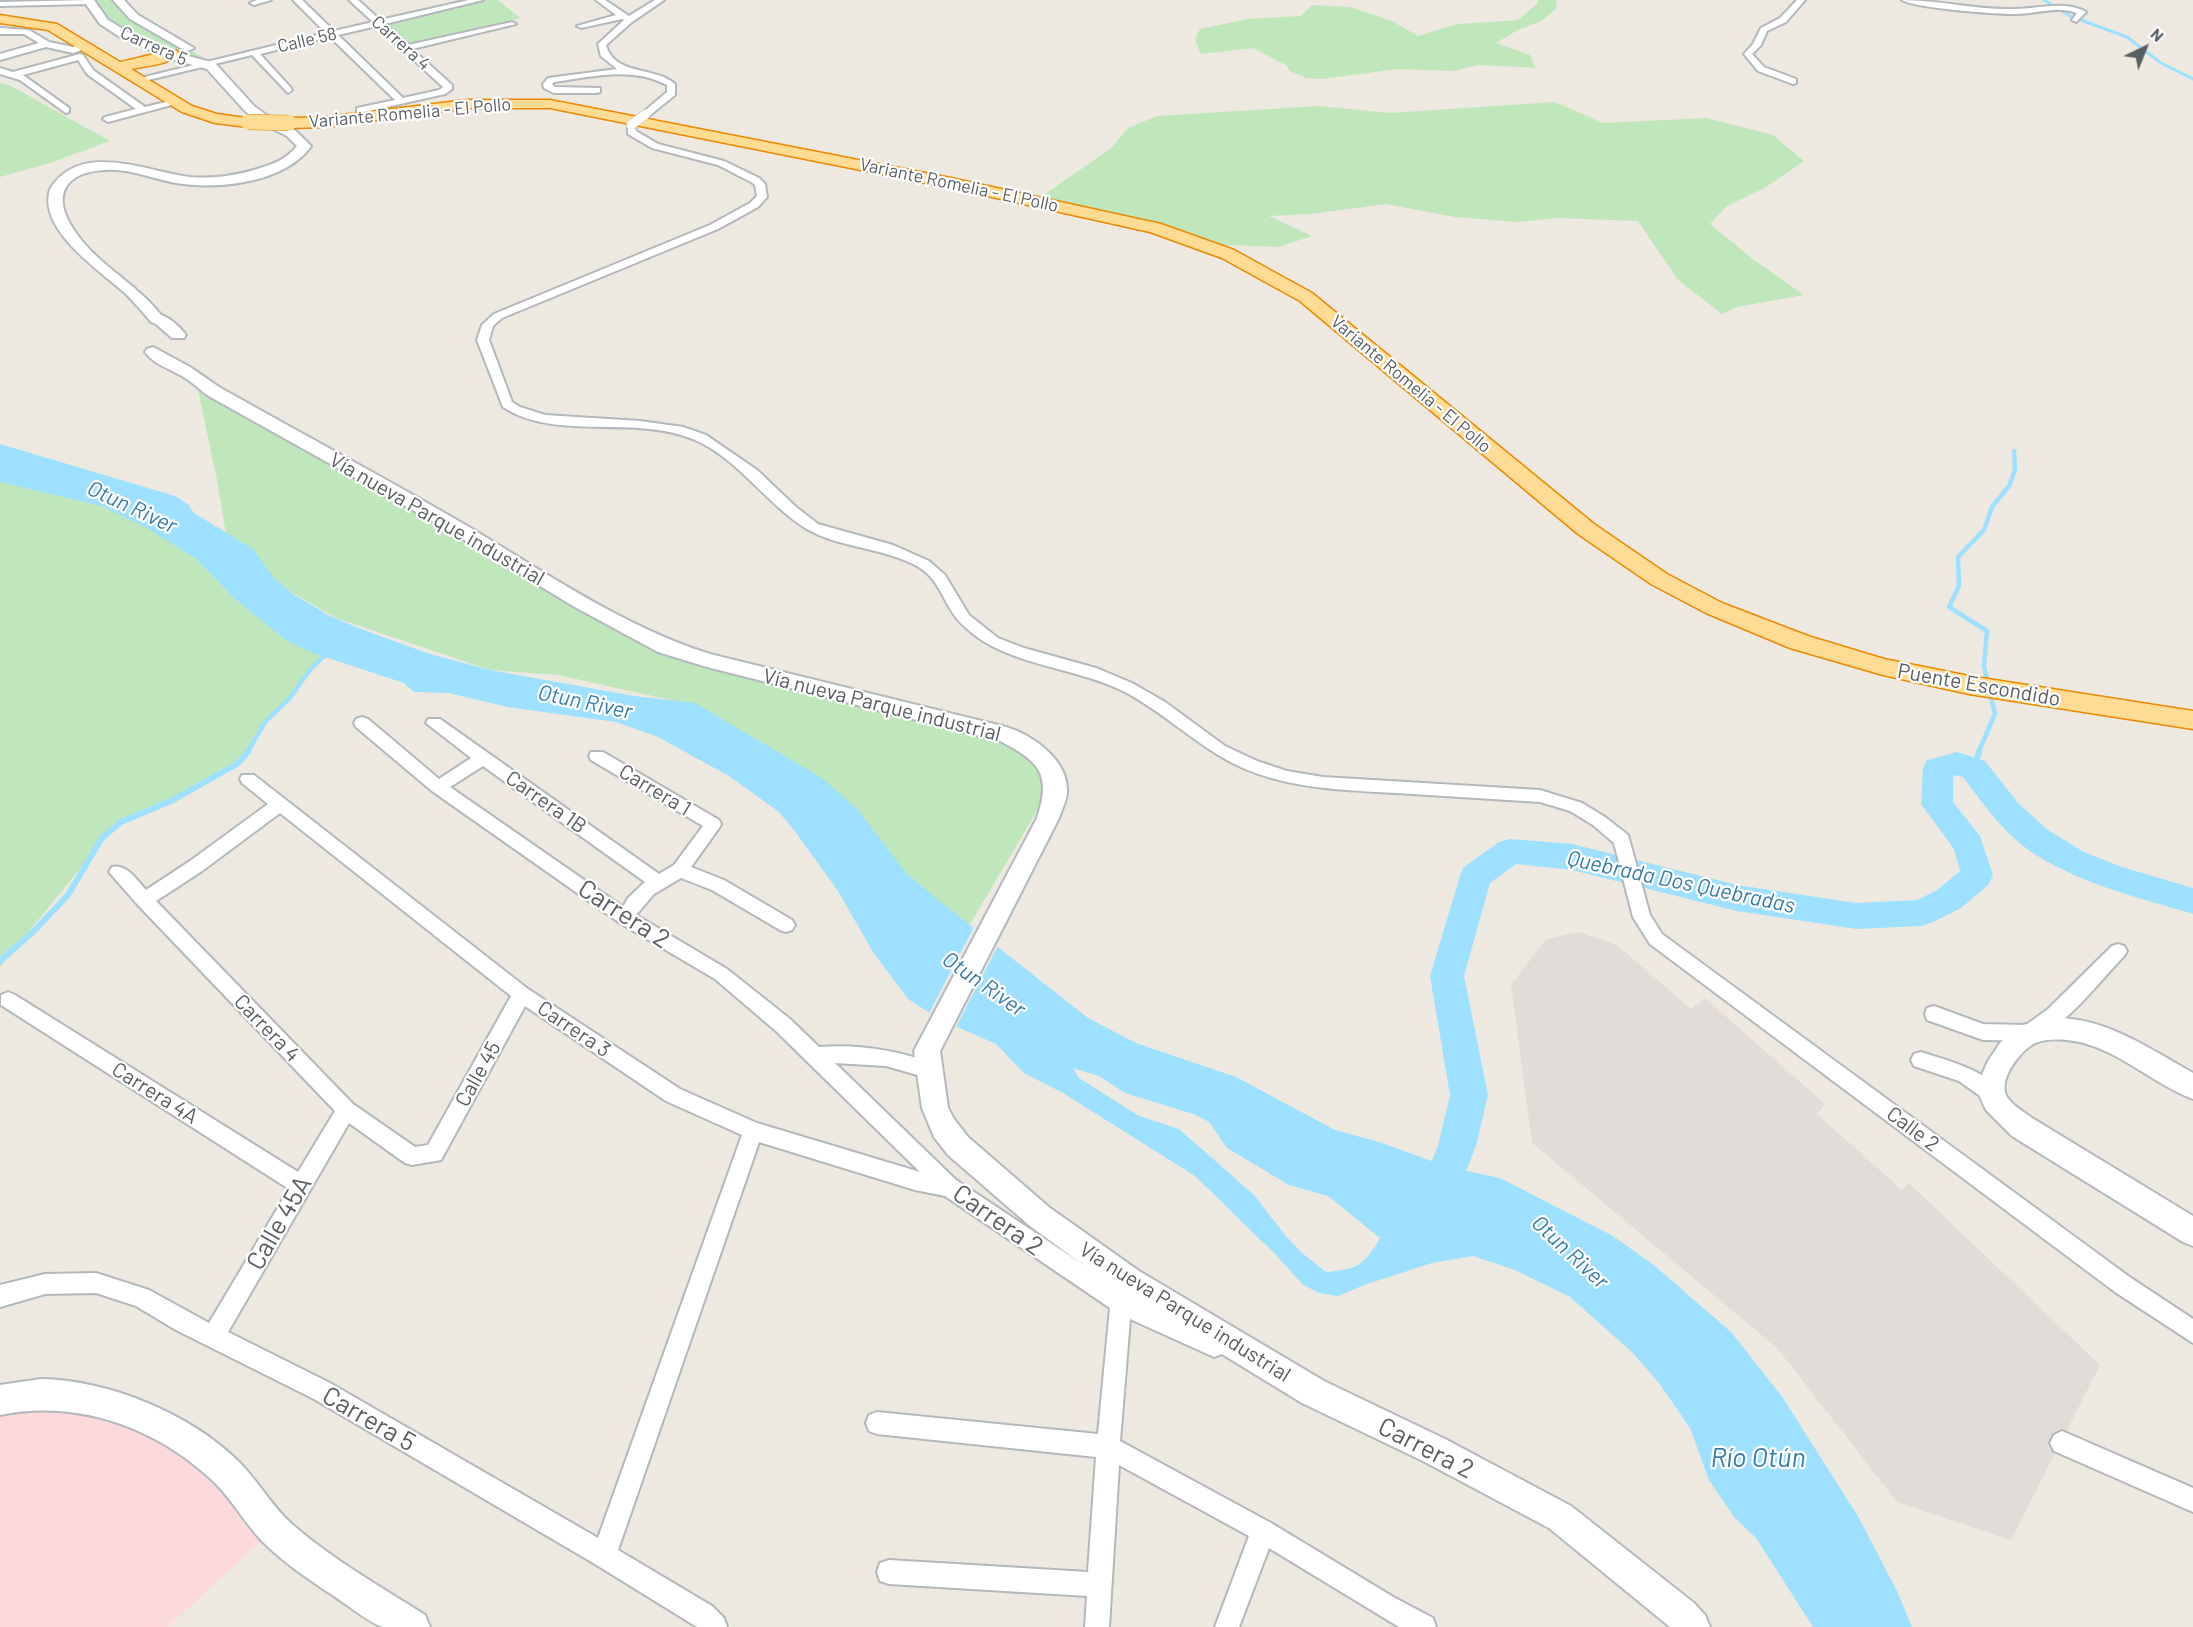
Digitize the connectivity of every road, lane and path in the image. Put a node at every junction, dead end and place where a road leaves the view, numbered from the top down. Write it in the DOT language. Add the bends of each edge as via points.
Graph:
graph roads {
  1 [pos="118,0"];
  2 [pos="267,0"];
  3 [pos="297,0"];
  4 [pos="353,0"];
  5 [pos="479,0"];
  6 [pos="600,0"];
  7 [pos="660,0"];
  8 [pos="1801,0"];
  9 [pos="1906,0"];
  10 [pos="88,1"];
  11 [pos="254,3"];
  12 [pos="0,4"];
  13 [pos="626,18"];
  14 [pos="0,19"];
  15 [pos="2076,20"];
  16 [pos="379,23"];
  17 [pos="512,24"];
  18 [pos="581,26"];
  19 [pos="0,31"];
  20 [pos="332,34"];
  21 [pos="46,44"];
  22 [pos="407,48"];
  23 [pos="80,51"];
  24 [pos="254,52"];
  25 [pos="172,54"];
  26 [pos="0,57"];
  27 [pos="207,64"];
  28 [pos="120,69"];
  29 [pos="630,70"];
  30 [pos="0,71"];
  31 [pos="166,73"];
  32 [pos="14,75"];
  33 [pos="136,80"];
  34 [pos="1793,81"];
  35 [pos="152,90"];
  36 [pos="288,90"];
  37 [pos="597,90"];
  38 [pos="400,100"];
  39 [pos="174,103"];
  40 [pos="66,110"];
  41 [pos="360,110"];
  42 [pos="144,111"];
  43 [pos="108,119"];
  44 [pos="156,319"];
  45 [pos="179,339"];
  46 [pos="150,347"];
  47 [pos="184,370"];
  48 [pos="1818,649"];
  49 [pos="2193,720"];
  50 [pos="362,723"];
  51 [pos="434,723"];
  52 [pos="597,756"];
  53 [pos="483,758"];
  54 [pos="248,779"];
  55 [pos="438,787"];
  56 [pos="280,804"];
  57 [pos="680,870"];
  58 [pos="118,872"];
  59 [pos="658,882"];
  60 [pos="144,900"];
  61 [pos="626,918"];
  62 [pos="786,925"];
  63 [pos="2118,951"];
  64 [pos="522,994"];
  65 [pos="8,1000"];
  66 [pos="1934,1014"];
  67 [pos="2029,1033"];
  68 [pos="814,1056"];
  69 [pos="1921,1060"];
  70 [pos="928,1061"];
  71 [pos="2193,1087"];
  72 [pos="1993,1096"];
  73 [pos="346,1110"];
  74 [pos="753,1131"];
  75 [pos="434,1154"];
  76 [pos="301,1185"];
  77 [pos="950,1187"];
  78 [pos="2193,1232"];
  79 [pos="0,1296"];
  80 [pos="1120,1303"];
  81 [pos="2193,1332"];
  82 [pos="213,1337"];
  83 [pos="1313,1392"];
  84 [pos="0,1400"];
  85 [pos="877,1423"];
  86 [pos="2062,1443"];
  87 [pos="1108,1447"];
  88 [pos="2193,1500"];
  89 [pos="1263,1531"];
  90 [pos="604,1555"];
  91 [pos="889,1572"];
  92 [pos="1100,1585"];
  93 [pos="413,1627"];
  94 [pos="715,1627"];
  95 [pos="1097,1627"];
  96 [pos="1227,1627"];
  97 [pos="1424,1627"];
  98 [pos="1693,1627"];
  1 -- 27 [label="main road, Carrera 5" via="134,17"];
  2 -- 11 [label="street"];
  3 -- 20 [label="street"];
  4 -- 16 [label="street, Carrera 4"];
  5 -- 16 [label="street, Calle 58"];
  6 -- 13 [label="street"];
  7 -- 13 [label="street"];
  8 -- 34 [label="street" via="1783,20 1764,30 1748,54 1757,67"];
  9 -- 15 [label="street" via="2013,12 2062,5 2082,12"];
  10 -- 12 [label="street"];
  10 -- 25 [label="main road, Carrera 5" via="105,24"];
  13 -- 18 [label="street"];
  13 -- 29 [label="street" via="602,44 612,64"];
  14 -- 23 [label="highway, Variante Romelia - El Pollo" via="52,27"];
  16 -- 20 [label="street, Calle 58"];
  16 -- 22 [label="street, Carrera 4"];
  17 -- 22 [label="street"];
  19 -- 21 [label="street" via="26,32"];
  20 -- 24 [label="street, Calle 58"];
  20 -- 38 [label="street"];
  21 -- 23 [label="street"];
  21 -- 26 [label="street"];
  22 -- 38 [label="street, Carrera 4" via="449,87 442,92"];
  23 -- 28 [label="highway, Variante Romelia - El Pollo"];
  23 -- 32 [label="street"];
  23 -- 42 [label="street" via="90,72"];
  24 -- 27 [label="street, Calle 58"];
  24 -- 36 [label="street"];
  25 -- 27 [label="main road, Carrera 5"];
  25 -- 28 [label="highway"];
  27 -- 31 [label="street, Calle 58"];
  27 -- 44 [label="main road" via="227,81 246,108 298,137 304,146 296,158 244,179 218,183 194,182 108,164 78,172 55,188 61,222 82,252 142,302"];
  28 -- 31 [label="highway"];
  28 -- 33 [label="highway, Variante Romelia - El Pollo"];
  29 -- 37 [label="street" via="551,80 547,84 554,90"];
  29 -- 81 [label="street, Calle 2, bridge" via="666,80 672,88 668,99 631,125 631,132 655,146 722,163 760,184 762,197 714,227 498,316 488,326 483,340 507,404 516,411 544,419 640,425 702,438 752,473 813,527 894,550 924,564 940,578 964,618 993,641 1127,687 1220,750 1251,765 1286,777 1323,783 1540,796 1576,807 1622,840 1642,917 1656,939 2123,1285"];
  30 -- 32 [label="street"];
  31 -- 33 [label="street, Calle 58"];
  31 -- 35 [label="highway"];
  32 -- 40 [label="street"];
  33 -- 35 [label="highway, Variante Romelia - El Pollo"];
  35 -- 39 [label="highway, Variante Romelia - El Pollo"];
  38 -- 41 [label="street"];
  39 -- 42 [label="street"];
  39 -- 48 [label="highway, Variante Romelia - El Pollo, bridge" via="199,114 289,123 467,104 550,104 1076,209 1185,237 1249,264 1306,297 1541,494 1632,561 1714,608"];
  42 -- 43 [label="street"];
  44 -- 45 [label="main road"];
  44 -- 46 [label="main road" via="147,325"];
  45 -- 46 [label="main road" via="162,334"];
  45 -- 47 [label="main road"];
  46 -- 47 [label="main road, Vía nueva Parque industrial" via="167,363"];
  47 -- 70 [label="main road, Vía nueva Parque industrial" via="213,391 665,647 1006,735 1025,744 1043,760 1056,789 1048,818"];
  48 -- 49 [label="highway, Puente Escondido" via="1970,686"];
  50 -- 55 [label="street, Carrera 2"];
  51 -- 53 [label="street, Carrera 1B"];
  52 -- 57 [label="street, Carrera 1" via="713,824"];
  53 -- 55 [label="street"];
  53 -- 59 [label="street, Carrera 1B"];
  54 -- 56 [label="street, Carrera 3"];
  55 -- 61 [label="street, Carrera 2"];
  56 -- 60 [label="street"];
  56 -- 64 [label="street, Carrera 3"];
  57 -- 59 [label="street"];
  57 -- 62 [label="street" via="718,885"];
  58 -- 60 [label="street, Carrera 4"];
  59 -- 61 [label="street" via="634,903"];
  60 -- 73 [label="street, Carrera 4"];
  61 -- 68 [label="street, Carrera 2" via="721,974"];
  63 -- 67 [label="street" via="2055,1016"];
  64 -- 74 [label="street, Carrera 3" via="673,1095"];
  64 -- 75 [label="street, Calle 45"];
  65 -- 76 [label="street, Carrera 4A"];
  66 -- 67 [label="street" via="1983,1032"];
  67 -- 71 [label="main road" via="2052,1029 2090,1033"];
  67 -- 72 [label="main road" via="2004,1056 1993,1081"];
  68 -- 70 [label="street" via="865,1054"];
  68 -- 77 [label="street, Carrera 2"];
  69 -- 72 [label="street" via="1965,1075"];
  70 -- 83 [label="main road, Vía nueva Parque industrial" via="935,1108 944,1128 958,1146 1012,1194 1129,1281"];
  72 -- 78 [label="main road" via="2022,1127"];
  73 -- 75 [label="street, Carrera 4" via="412,1156"];
  73 -- 76 [label="street, Calle 45A"];
  74 -- 77 [label="street, Carrera 3" via="915,1181"];
  74 -- 90 [label="street"];
  76 -- 82 [label="street, Calle 45A"];
  77 -- 80 [label="street, Carrera 2"];
  79 -- 82 [label="street, Carrera 5" via="45,1284 96,1283 141,1297"];
  80 -- 83 [label="street, Carrera 2"];
  80 -- 87 [label="street"];
  82 -- 90 [label="street, Carrera 5" via="322,1391"];
  83 -- 98 [label="main road, Carrera 2" via="1560,1517"];
  84 -- 93 [label="main road" via="39,1393 94,1399 130,1411 192,1443 234,1480 279,1534 300,1552"];
  85 -- 87 [label="street"];
  86 -- 88 [label="street"];
  87 -- 89 [label="street"];
  87 -- 92 [label="street"];
  89 -- 96 [label="street"];
  89 -- 97 [label="street"];
  90 -- 94 [label="street, Carrera 5"];
  91 -- 92 [label="street"];
  92 -- 95 [label="street"];
}
